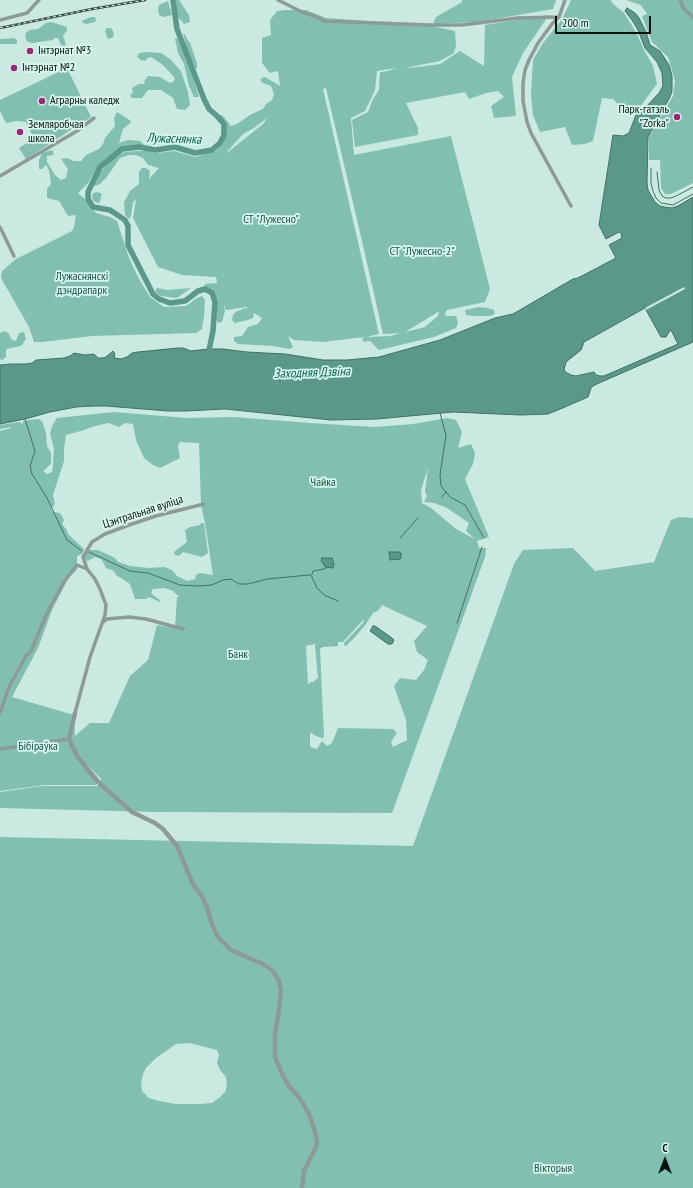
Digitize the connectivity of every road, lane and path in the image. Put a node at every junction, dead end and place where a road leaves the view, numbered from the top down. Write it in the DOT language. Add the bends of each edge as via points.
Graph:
graph roads {
  1 [pos="39,0"];
  2 [pos="278,0"];
  3 [pos="565,0"];
  4 [pos="680,0"];
  5 [pos="560,16"];
  6 [pos="693,17"];
  7 [pos="0,20"];
  8 [pos="94,118"];
  9 [pos="0,176"];
  10 [pos="571,206"];
  11 [pos="0,227"];
  12 [pos="14,256"];
  13 [pos="204,504"];
  14 [pos="83,557"];
  15 [pos="77,565"];
  16 [pos="87,568"];
  17 [pos="101,624"];
  18 [pos="183,629"];
  19 [pos="0,713"];
  20 [pos="76,713"];
  21 [pos="69,739"];
  22 [pos="0,750"];
  23 [pos="302,1188"];
  1 -- 7 [label="street" via="27,13"];
  2 -- 5 [label="street" via="324,20 462,25"];
  3 -- 5 [label="street"];
  4 -- 6 [label="street" via="684,9"];
  5 -- 10 [label="street" via="538,43 529,60 523,83 523,101 531,133"];
  8 -- 9 [label="street" via="77,131"];
  11 -- 12 [label="street"];
  13 -- 14 [label="street, Цэнтральная вуліца" via="116,529 92,542"];
  14 -- 15 [label="street, Цэнтральная вуліца"];
  14 -- 16 [label="street"];
  15 -- 16 [label="street"];
  15 -- 19 [label="street, Цэнтральная вуліца" via="47,613 31,651 9,687"];
  16 -- 17 [label="street" via="95,579 106,605"];
  17 -- 18 [label="street" via="107,619 129,616"];
  17 -- 20 [label="street"];
  20 -- 21 [label="street"];
  21 -- 22 [label="street"];
  21 -- 23 [label="street" via="77,756 97,781 132,812 163,829 178,846 192,884 202,897 217,936 231,950 273,971 279,981 275,1057 289,1086 309,1114 317,1141 304,1171"];
}
